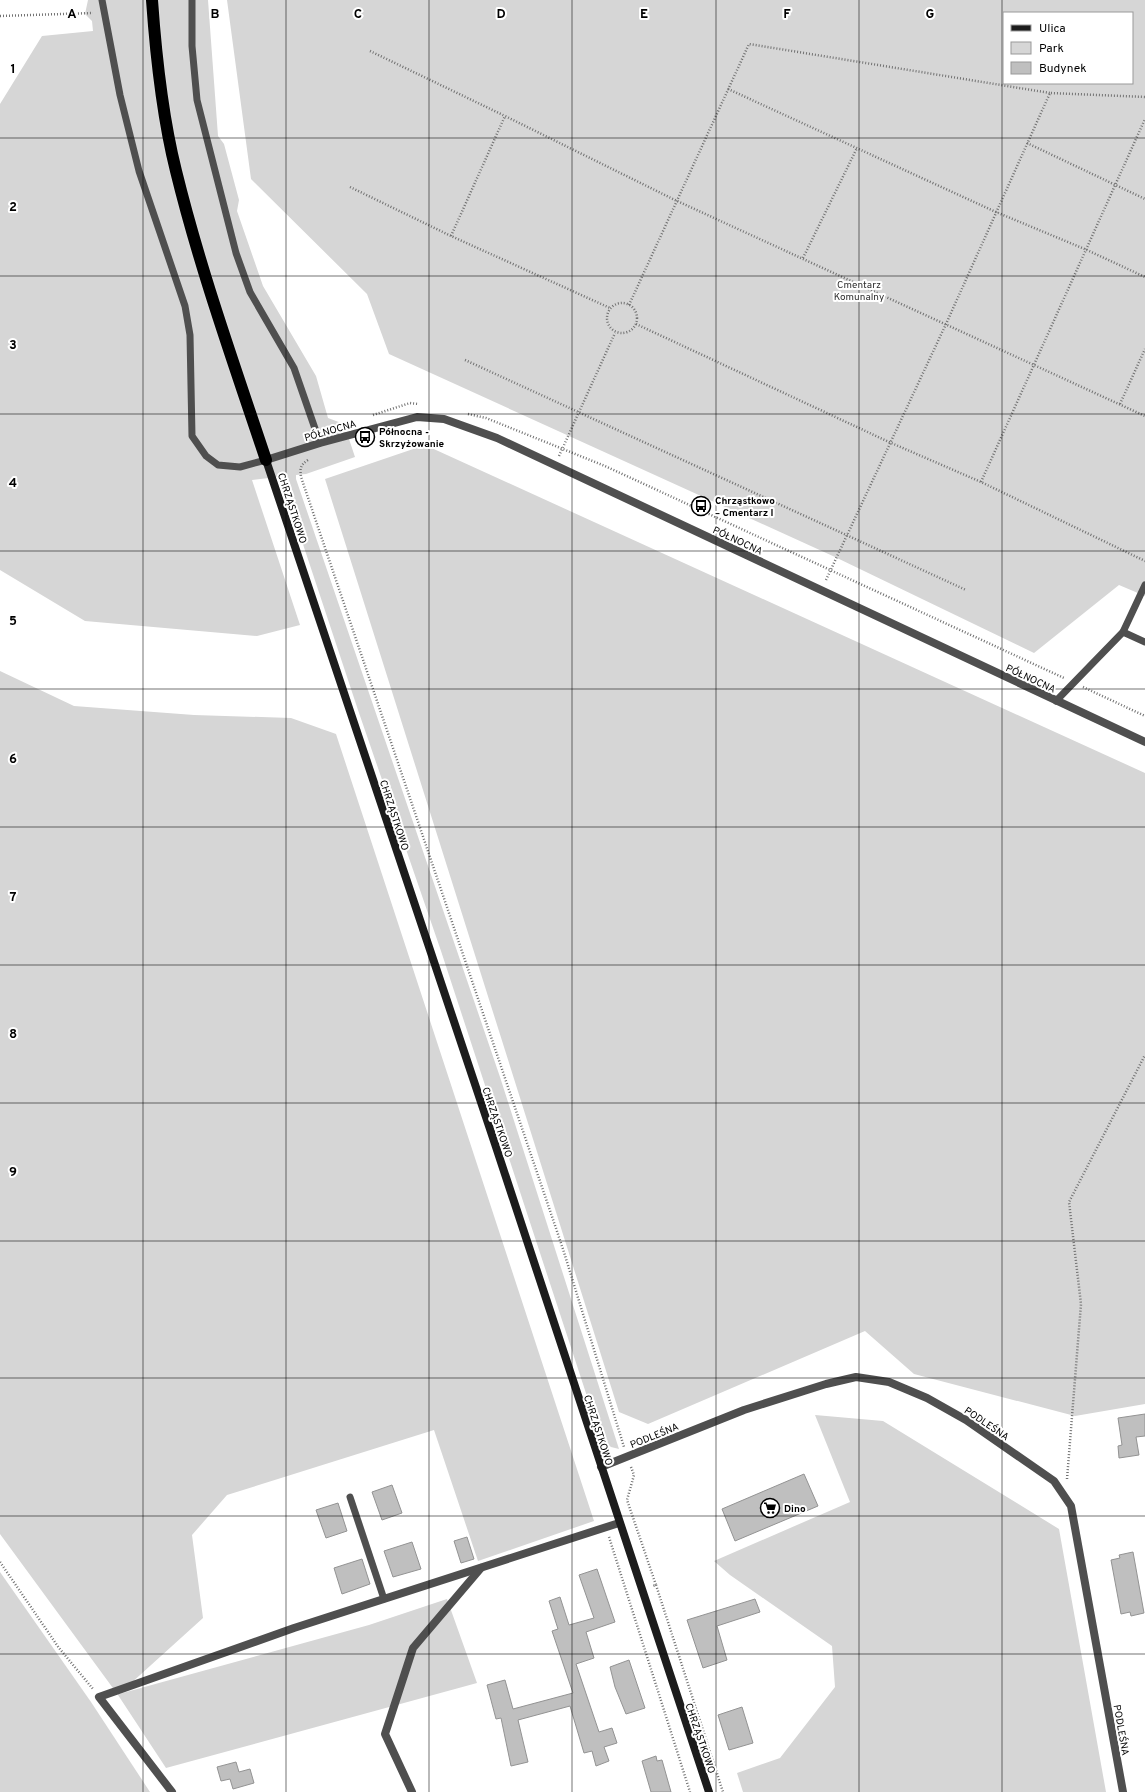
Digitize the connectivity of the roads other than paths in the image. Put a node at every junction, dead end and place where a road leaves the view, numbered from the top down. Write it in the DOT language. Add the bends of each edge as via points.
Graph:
graph roads {
  1 [pos="102,0"];
  2 [pos="152,0"];
  3 [pos="192,0"];
  4 [pos="320,443"];
  5 [pos="266,460"];
  6 [pos="1145,585"];
  7 [pos="1123,632"];
  8 [pos="1145,642"];
  9 [pos="1056,701"];
  10 [pos="1145,742"];
  11 [pos="601,1467"];
  12 [pos="350,1497"];
  13 [pos="619,1523"];
  14 [pos="481,1568"];
  15 [pos="384,1599"];
  16 [pos="172,1792"];
  17 [pos="412,1792"];
  18 [pos="709,1792"];
  19 [pos="1123,1792"];
  1 -- 5 [label="lane" via="120,95 139,171 186,306 190,335 192,436 206,456 218,465 240,467"];
  2 -- 5 [label="highway" via="156,56 176,169 197,250"];
  3 -- 4 [label="lane" via="192,46 197,100 236,253 250,292 294,368"];
  4 -- 5 [label="street, PÓŁNOCNA"];
  4 -- 9 [label="street, PÓŁNOCNA" via="416,417 444,419 497,438"];
  5 -- 11 [label="street, CHRZĄSTKOWO"];
  6 -- 7 [label="lane"];
  7 -- 8 [label="lane"];
  7 -- 9 [label="lane"];
  9 -- 10 [label="street, PÓŁNOCNA"];
  11 -- 13 [label="street, CHRZĄSTKOWO"];
  11 -- 19 [label="street, PODLEŚNA" via="744,1410 856,1377 889,1382 927,1398 966,1420 1054,1481 1071,1506"];
  12 -- 15 [label="lane"];
  13 -- 14 [label="street"];
  13 -- 18 [label="street, CHRZĄSTKOWO"];
  14 -- 15 [label="street"];
  14 -- 17 [label="street" via="413,1648 386,1734"];
  15 -- 16 [label="street" via="99,1697"];
}
